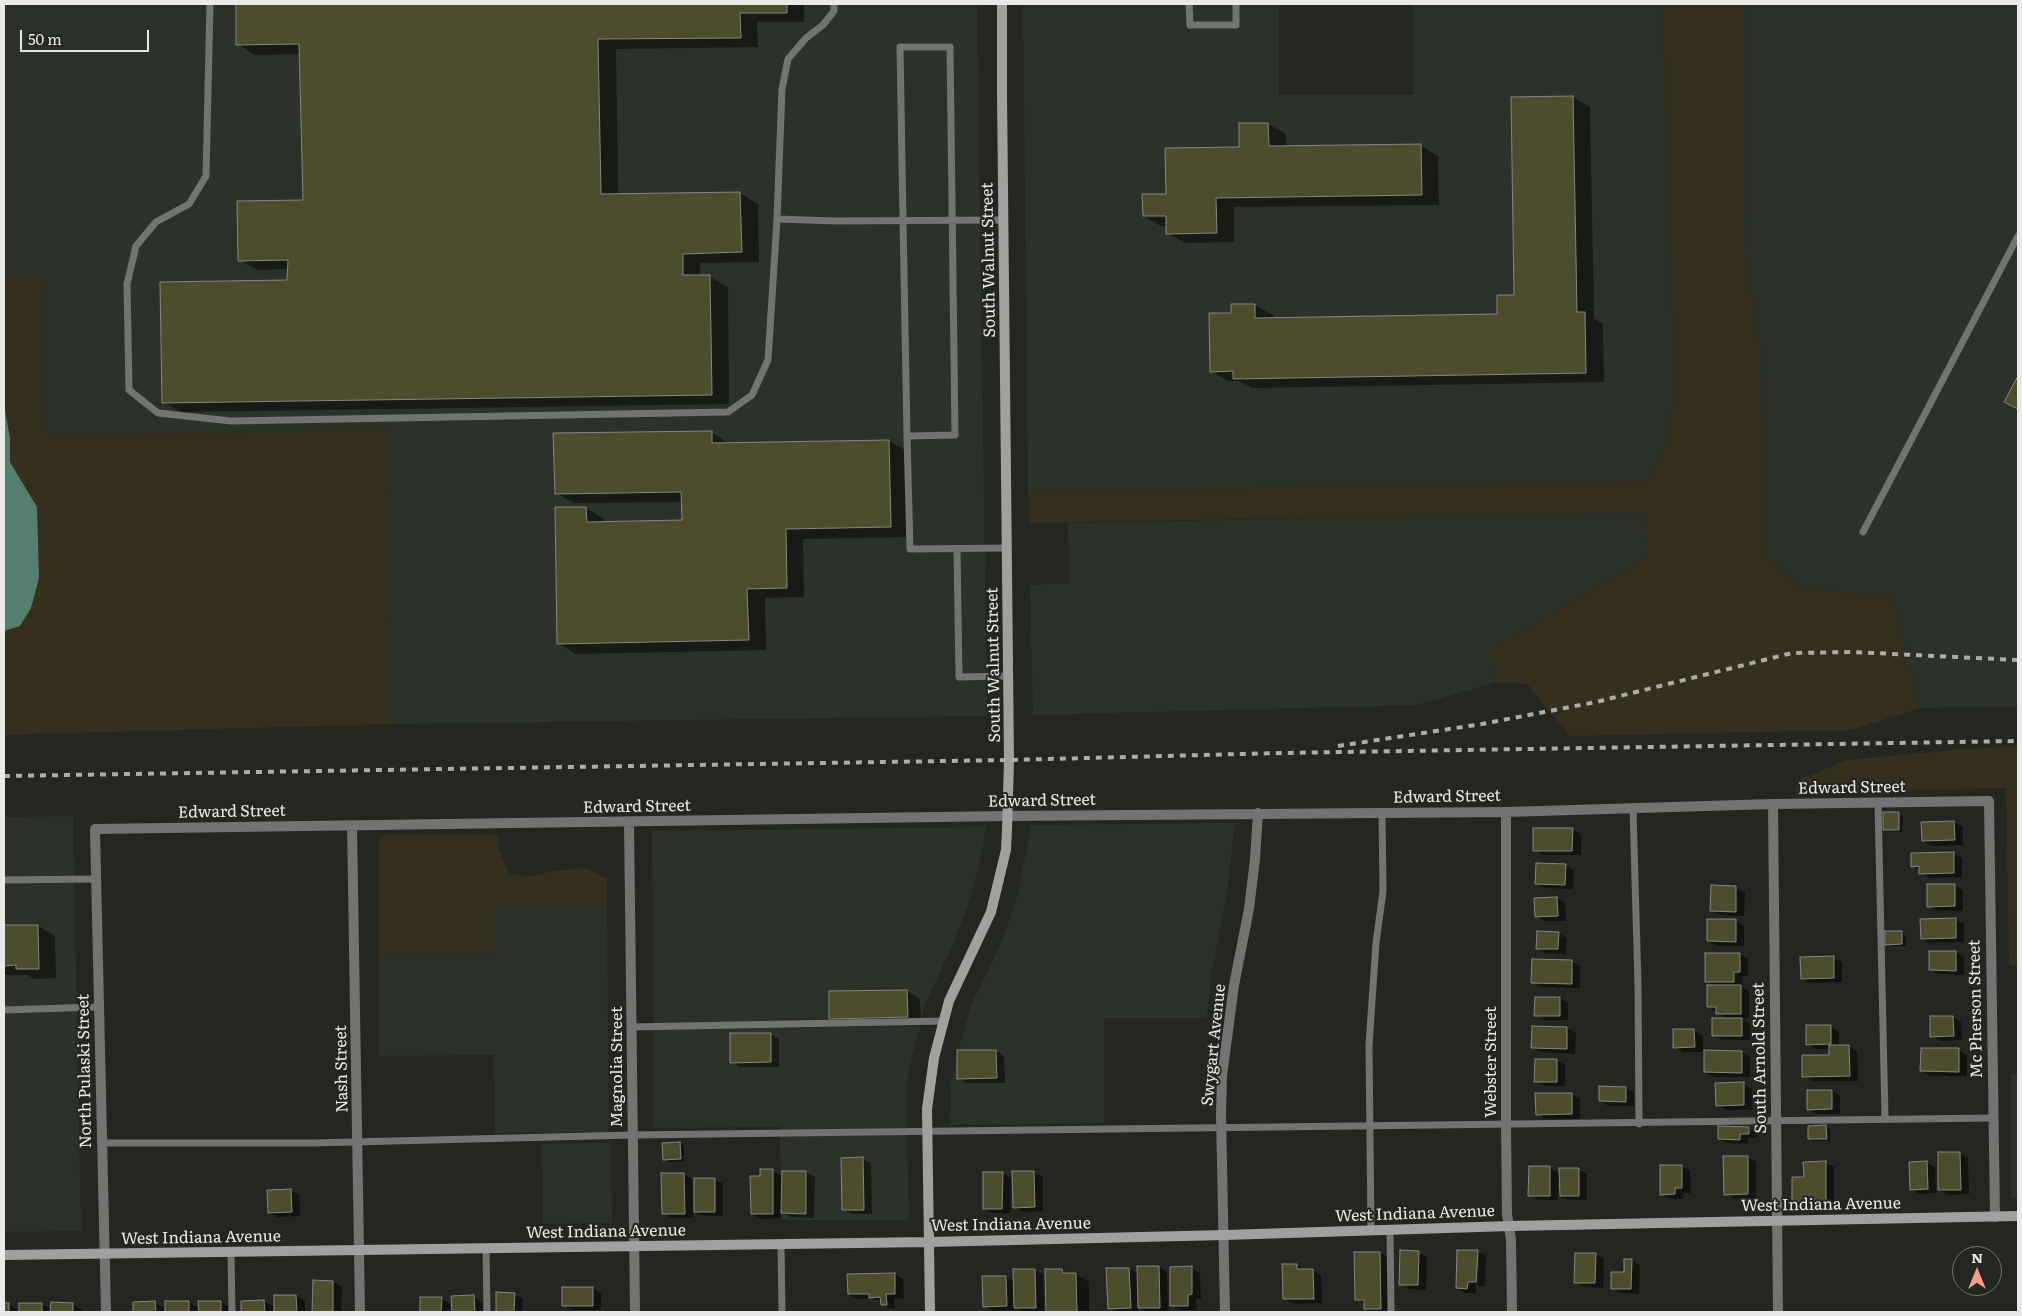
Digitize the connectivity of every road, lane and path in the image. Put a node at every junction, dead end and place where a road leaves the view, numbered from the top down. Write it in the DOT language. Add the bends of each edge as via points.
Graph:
graph roads {
  1 [pos="210,4"];
  2 [pos="834,4"];
  3 [pos="1002,4"];
  4 [pos="1189,4"];
  5 [pos="1236,4"];
  6 [pos="777,219"];
  7 [pos="902,220"];
  8 [pos="952,220"];
  9 [pos="1003,220"];
  10 [pos="2018,236"];
  11 [pos="908,436"];
  12 [pos="1863,532"];
  13 [pos="1008,548"];
  14 [pos="957,550"];
  15 [pos="1009,676"];
  16 [pos="1989,801"];
  17 [pos="1878,803"];
  18 [pos="1773,804"];
  19 [pos="1633,809"];
  20 [pos="1506,812"];
  21 [pos="1258,813"];
  22 [pos="1382,813"];
  23 [pos="1007,816"];
  24 [pos="629,822"];
  25 [pos="352,826"];
  26 [pos="95,829"];
  27 [pos="96,879"];
  28 [pos="4,880"];
  29 [pos="98,1007"];
  30 [pos="4,1010"];
  31 [pos="944,1021"];
  32 [pos="631,1027"];
  33 [pos="1885,1118"];
  34 [pos="1993,1118"];
  35 [pos="1776,1120"];
  36 [pos="1639,1124"];
  37 [pos="1506,1125"];
  38 [pos="1370,1126"];
  39 [pos="1222,1129"];
  40 [pos="928,1132"];
  41 [pos="632,1135"];
  42 [pos="357,1142"];
  43 [pos="102,1143"];
  44 [pos="2018,1216"];
  45 [pos="1995,1217"];
  46 [pos="1778,1221"];
  47 [pos="1510,1226"];
  48 [pos="1390,1230"];
  49 [pos="1371,1231"];
  50 [pos="1225,1235"];
  51 [pos="929,1242"];
  52 [pos="781,1244"];
  53 [pos="634,1246"];
  54 [pos="486,1249"];
  55 [pos="360,1250"];
  56 [pos="232,1253"];
  57 [pos="105,1254"];
  58 [pos="4,1255"];
  59 [pos="106,1312"];
  60 [pos="232,1312"];
  61 [pos="360,1312"];
  62 [pos="488,1312"];
  63 [pos="635,1312"];
  64 [pos="782,1312"];
  65 [pos="930,1312"];
  66 [pos="1225,1312"];
  67 [pos="1391,1312"];
  68 [pos="1512,1312"];
  69 [pos="1778,1312"];
  1 -- 6 [label="lane" via="206,176 190,204 156,222 136,246 127,284 129,390 158,413 231,421 728,412 752,396 768,360"];
  2 -- 6 [label="lane" via="834,11 823,25 806,38 788,59 782,89"];
  3 -- 9 [label="street, South Walnut Street"];
  4 -- 5 [label="lane" via="1190,24 1236,24"];
  6 -- 7 [label="lane"];
  7 -- 8 [label="lane"];
  7 -- 8 [label="lane" via="900,47 950,47"];
  7 -- 11 [label="lane"];
  8 -- 9 [label="lane"];
  8 -- 11 [label="lane" via="955,435"];
  9 -- 13 [label="street, South Walnut Street"];
  10 -- 12 [label="lane"];
  11 -- 14 [label="lane" via="910,549"];
  13 -- 14 [label="lane"];
  13 -- 15 [label="street, South Walnut Street"];
  14 -- 15 [label="lane" via="959,677"];
  15 -- 23 [label="street, South Walnut Street"];
  16 -- 17 [label="street, Edward Street"];
  16 -- 34 [label="street, Mc Pherson Street"];
  17 -- 18 [label="street, Edward Street"];
  17 -- 33 [label="lane"];
  18 -- 19 [label="street, Edward Street"];
  18 -- 35 [label="street, South Arnold Street"];
  19 -- 20 [label="street, Edward Street"];
  19 -- 36 [label="lane"];
  20 -- 22 [label="street, Edward Street"];
  20 -- 37 [label="street, Webster Street"];
  21 -- 22 [label="street, Edward Street"];
  21 -- 23 [label="street, Edward Street"];
  21 -- 39 [label="street, Swygart Avenue" via="1256,859 1225,1051"];
  22 -- 38 [label="lane" via="1384,891 1376,943 1369,1044"];
  23 -- 24 [label="street, Edward Street"];
  23 -- 31 [label="street, South Walnut Street" via="1006,850 990,912"];
  24 -- 25 [label="street, Edward Street"];
  24 -- 32 [label="street, Magnolia Street"];
  25 -- 26 [label="street, Edward Street"];
  25 -- 42 [label="street, Nash Street"];
  26 -- 27 [label="street, North Pulaski Street"];
  27 -- 28 [label="lane"];
  27 -- 29 [label="street, North Pulaski Street"];
  29 -- 30 [label="lane"];
  29 -- 43 [label="street, North Pulaski Street"];
  31 -- 32 [label="lane"];
  31 -- 40 [label="street, South Walnut Street" via="934,1058 927,1109"];
  32 -- 41 [label="street, Magnolia Street"];
  33 -- 34 [label="lane"];
  33 -- 35 [label="lane"];
  34 -- 45 [label="street, Mc Pherson Street"];
  35 -- 36 [label="lane"];
  35 -- 46 [label="street, South Arnold Street"];
  36 -- 37 [label="lane"];
  37 -- 38 [label="lane"];
  37 -- 47 [label="street, Webster Street" via="1507,1214"];
  38 -- 39 [label="lane"];
  38 -- 49 [label="lane"];
  39 -- 40 [label="lane"];
  39 -- 50 [label="street, Swygart Avenue"];
  40 -- 41 [label="lane"];
  40 -- 51 [label="street, South Walnut Street"];
  41 -- 42 [label="lane"];
  41 -- 53 [label="street, Magnolia Street"];
  42 -- 43 [label="lane"];
  42 -- 55 [label="street, Nash Street"];
  43 -- 57 [label="street, North Pulaski Street"];
  44 -- 45 [label="street, West Indiana Avenue"];
  45 -- 46 [label="street, West Indiana Avenue"];
  46 -- 47 [label="street, West Indiana Avenue"];
  46 -- 69 [label="street, South Arnold Street"];
  47 -- 48 [label="street, West Indiana Avenue"];
  47 -- 68 [label="street, Webster Street"];
  48 -- 49 [label="street, West Indiana Avenue"];
  48 -- 67 [label="lane"];
  49 -- 50 [label="street, West Indiana Avenue"];
  50 -- 51 [label="street, West Indiana Avenue"];
  50 -- 66 [label="street, Swygart Avenue"];
  51 -- 52 [label="street, West Indiana Avenue"];
  51 -- 65 [label="street, South Walnut Street"];
  52 -- 53 [label="street, West Indiana Avenue"];
  52 -- 64 [label="lane"];
  53 -- 54 [label="street, West Indiana Avenue"];
  53 -- 63 [label="street, Magnolia Street"];
  54 -- 55 [label="street, West Indiana Avenue"];
  54 -- 62 [label="lane"];
  55 -- 56 [label="street, West Indiana Avenue"];
  55 -- 61 [label="street, Nash Street"];
  56 -- 57 [label="street, West Indiana Avenue"];
  56 -- 60 [label="lane"];
  57 -- 58 [label="street, West Indiana Avenue"];
  57 -- 59 [label="street, North Pulaski Street"];
}
